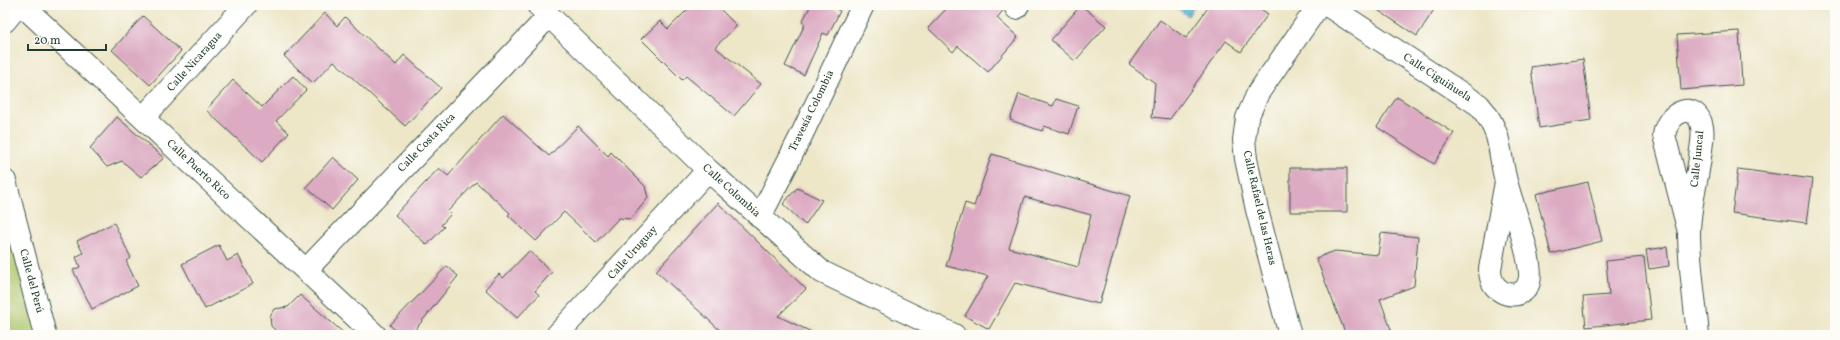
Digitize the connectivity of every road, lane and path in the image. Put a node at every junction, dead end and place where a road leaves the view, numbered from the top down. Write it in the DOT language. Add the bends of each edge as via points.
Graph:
graph roads {
  1 [pos="18,5"];
  2 [pos="22,5"];
  3 [pos="246,5"];
  4 [pos="863,5"];
  5 [pos="1319,5"];
  6 [pos="1327,5"];
  7 [pos="543,10"];
  8 [pos="5,21"];
  9 [pos="143,118"];
  10 [pos="708,170"];
  11 [pos="5,181"];
  12 [pos="1506,182"];
  13 [pos="760,217"];
  14 [pos="1689,232"];
  15 [pos="306,270"];
  16 [pos="45,335"];
  17 [pos="375,335"];
  18 [pos="557,335"];
  19 [pos="954,335"];
  20 [pos="1290,335"];
  21 [pos="1698,335"];
  1 -- 8 [label="street"];
  2 -- 9 [label="street, Calle Puerto Rico"];
  3 -- 9 [label="street, Calle Nicaragua"];
  4 -- 13 [label="street, Travesía Colombia"];
  5 -- 20 [label="street, Calle Rafael de las Heras" via="1258,93 1247,118 1244,140 1258,210"];
  6 -- 12 [label="street, Calle Ciguiñuela" via="1479,105 1489,117 1497,136"];
  7 -- 10 [label="street, Calle Colombia"];
  7 -- 15 [label="street, Calle Costa Rica"];
  9 -- 15 [label="street, Calle Puerto Rico"];
  10 -- 13 [label="street, Calle Colombia"];
  10 -- 18 [label="street, Calle Uruguay"];
  11 -- 16 [label="street, Calle del Perú"];
  13 -- 19 [label="street, Calle Colombia" via="822,272"];
  14 -- 21 [label="street"];
  15 -- 17 [label="street, Calle Puerto Rico"];
}
